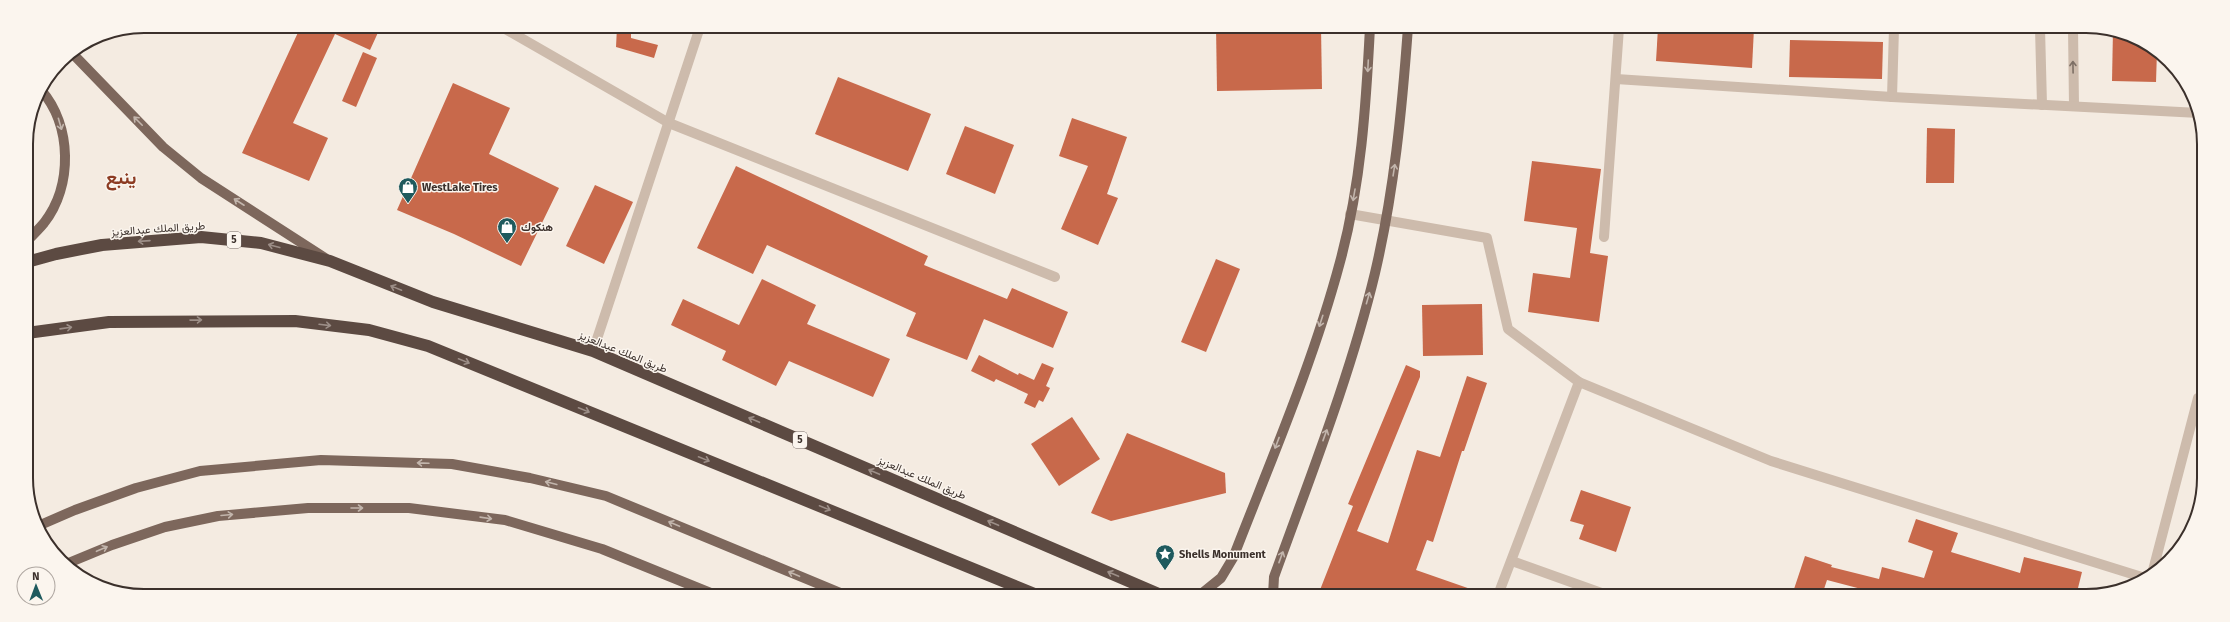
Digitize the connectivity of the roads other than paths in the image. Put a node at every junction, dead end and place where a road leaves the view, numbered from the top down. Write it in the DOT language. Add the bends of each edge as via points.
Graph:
graph roads {
  1 [pos="512,33"];
  2 [pos="698,33"];
  3 [pos="1370,33"];
  4 [pos="1408,33"];
  5 [pos="1620,33"];
  6 [pos="1894,33"];
  7 [pos="2040,33"];
  8 [pos="2073,33"];
  9 [pos="76,57"];
  10 [pos="1616,79"];
  11 [pos="44,96"];
  12 [pos="1892,97"];
  13 [pos="2042,105"];
  14 [pos="2074,106"];
  15 [pos="2192,113"];
  16 [pos="669,122"];
  17 [pos="1350,214"];
  18 [pos="1386,221"];
  19 [pos="33,235"];
  20 [pos="1604,237"];
  21 [pos="33,260"];
  22 [pos="330,261"];
  23 [pos="1055,277"];
  24 [pos="33,332"];
  25 [pos="593,351"];
  26 [pos="1579,382"];
  27 [pos="2197,402"];
  28 [pos="43,524"];
  29 [pos="1512,561"];
  30 [pos="72,562"];
  31 [pos="2154,565"];
  32 [pos="2138,576"];
  33 [pos="701,589"];
  34 [pos="831,589"];
  35 [pos="1022,589"];
  36 [pos="1147,589"];
  37 [pos="1207,589"];
  38 [pos="1273,589"];
  39 [pos="1500,589"];
  40 [pos="1590,589"];
  1 -- 16 [label="street"];
  2 -- 16 [label="street"];
  3 -- 17 [label="main road, one-way" via="1365,121"];
  18 -- 4 [label="main road, one-way" via="1402,122"];
  5 -- 10 [label="street"];
  6 -- 12 [label="street"];
  7 -- 13 [label="street"];
  14 -- 8 [label="street, one-way"];
  22 -- 9 [label="main road, one-way" via="201,178 163,147"];
  10 -- 12 [label="street"];
  10 -- 20 [label="street"];
  11 -- 19 [label="main road, one-way" via="58,118 65,142 65,170 58,197 45,222"];
  12 -- 13 [label="street"];
  13 -- 14 [label="street"];
  14 -- 15 [label="street"];
  16 -- 23 [label="street"];
  16 -- 25 [label="street"];
  17 -- 18 [label="street"];
  17 -- 37 [label="main road, one-way" via="1340,261 1307,366 1233,558 1221,578"];
  18 -- 26 [label="street" via="1487,238 1508,329"];
  38 -- 18 [label="main road, one-way" via="1274,577 1346,377 1375,273"];
  22 -- 21 [label="highway, طريق الملك عبدالعزيز / 5, one-way" via="261,243 201,237 102,245"];
  25 -- 22 [label="highway, طريق الملك عبدالعزيز / 5, one-way" via="433,302"];
  24 -- 35 [label="highway, one-way" via="109,322 215,320 295,321 369,330 428,346"];
  36 -- 25 [label="highway, طريق الملك عبدالعزيز / 5, one-way"];
  26 -- 29 [label="street"];
  26 -- 32 [label="street" via="1771,461"];
  27 -- 31 [label="street"];
  34 -- 28 [label="main road, one-way" via="606,496 530,478 452,464 321,460 200,471 136,488"];
  29 -- 39 [label="street"];
  29 -- 40 [label="street"];
  30 -- 33 [label="main road, one-way" via="165,527 218,516 308,508 409,508 505,520 602,549"];
}
